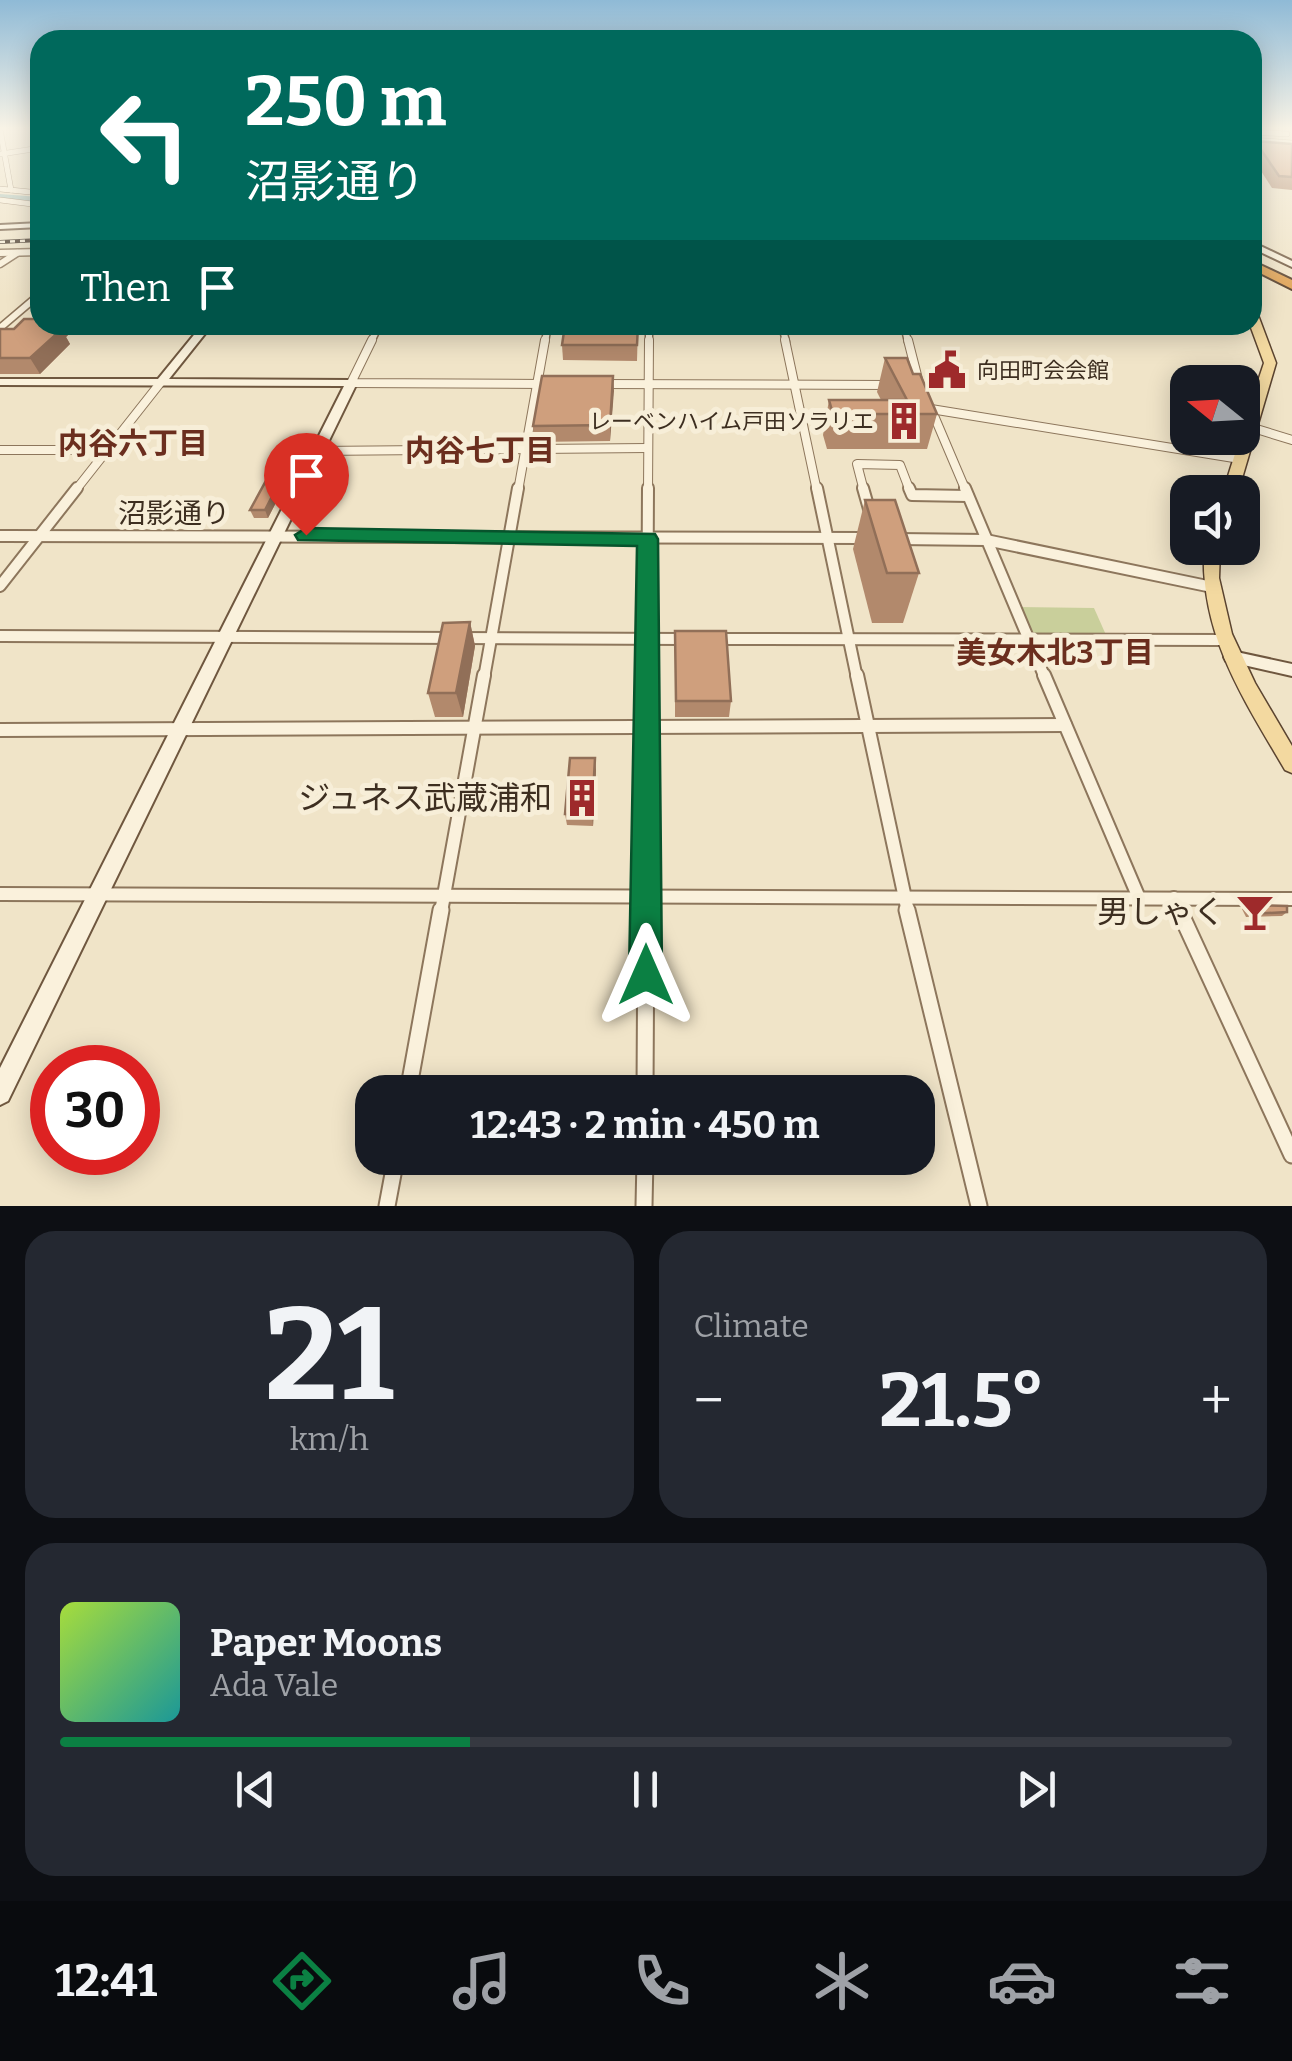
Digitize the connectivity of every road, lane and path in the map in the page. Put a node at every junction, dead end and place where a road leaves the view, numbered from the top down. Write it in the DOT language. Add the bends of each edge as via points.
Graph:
graph roads {
  1 [pos="10,185"];
  2 [pos="0,189"];
  3 [pos="11,190"];
  4 [pos="30,192"];
  5 [pos="0,200"];
  6 [pos="30,204"];
  7 [pos="0,226"];
  8 [pos="30,226"];
  9 [pos="18,252"];
  10 [pos="30,252"];
  11 [pos="0,253"];
  12 [pos="1262,261"];
  13 [pos="1262,261"];
  14 [pos="0,264"];
  15 [pos="1292,278"];
  16 [pos="30,303"];
  17 [pos="23,323"];
  18 [pos="3,326"];
  19 [pos="199,335"];
  20 [pos="374,335"];
  21 [pos="546,335"];
  22 [pos="648,335"];
  23 [pos="784,335"];
  24 [pos="906,335"];
  25 [pos="1259,335"];
  26 [pos="0,382"];
  27 [pos="161,382"];
  28 [pos="350,383"];
  29 [pos="537,384"];
  30 [pos="555,384"];
  31 [pos="592,384"];
  32 [pos="646,384"];
  33 [pos="792,384"];
  34 [pos="920,385"];
  35 [pos="1260,396"];
  36 [pos="931,410"];
  37 [pos="1260,431"];
  38 [pos="1292,440"];
  39 [pos="525,448"];
  40 [pos="648,448"];
  41 [pos="0,450"];
  42 [pos="107,450"];
  43 [pos="317,451"];
  44 [pos="1241,455"];
  45 [pos="1240,459"];
  46 [pos="1235,475"];
  47 [pos="968,496"];
  48 [pos="276,534"];
  49 [pos="0,536"];
  50 [pos="39,536"];
  51 [pos="826,538"];
  52 [pos="877,538"];
  53 [pos="648,539"];
  54 [pos="509,540"];
  55 [pos="986,540"];
  56 [pos="1212,565"];
  57 [pos="0,586"];
  58 [pos="1212,586"];
  59 [pos="0,636"];
  60 [pos="226,637"];
  61 [pos="491,638"];
  62 [pos="647,639"];
  63 [pos="849,640"];
  64 [pos="1029,640"];
  65 [pos="1228,648"];
  66 [pos="1292,670"];
  67 [pos="1065,725"];
  68 [pos="868,726"];
  69 [pos="474,728"];
  70 [pos="647,728"];
  71 [pos="0,730"];
  72 [pos="180,730"];
  73 [pos="1292,764"];
  74 [pos="0,894"];
  75 [pos="98,894"];
  76 [pos="444,896"];
  77 [pos="646,896"];
  78 [pos="904,897"];
  79 [pos="1140,898"];
  80 [pos="1174,898"];
  81 [pos="1292,898"];
  82 [pos="411,1075"];
  83 [pos="645,1075"];
  84 [pos="0,1094"];
  85 [pos="1292,1155"];
  86 [pos="393,1175"];
  87 [pos="644,1175"];
  88 [pos="387,1206"];
  89 [pos="644,1206"];
  90 [pos="979,1206"];
  1 -- 3 [label="street"];
  2 -- 3 [label="street"];
  3 -- 4 [label="street"];
  5 -- 6 [label="street"];
  7 -- 8 [label="street"];
  9 -- 10 [label="street"];
  9 -- 11 [label="street"];
  9 -- 14 [label="street"];
  12 -- 15 [label="highway"];
  13 -- 15 [label="highway"];
  16 -- 18 [label="street"];
  17 -- 18 [label="street"];
  19 -- 27 [label="street"];
  20 -- 28 [label="street"];
  21 -- 29 [label="street"];
  22 -- 32 [label="street"];
  23 -- 33 [label="street"];
  24 -- 34 [label="street"];
  25 -- 35 [label="main road" via="1270,363"];
  26 -- 27 [label="street"];
  27 -- 28 [label="street"];
  27 -- 42 [label="street"];
  28 -- 29 [label="street"];
  28 -- 43 [label="street"];
  29 -- 30 [label="street"];
  29 -- 39 [label="street"];
  31 -- 32 [label="street"];
  32 -- 33 [label="street"];
  32 -- 40 [label="street"];
  33 -- 34 [label="street"];
  33 -- 51 [label="street"];
  34 -- 36 [label="street"];
  36 -- 45 [label="street"];
  36 -- 47 [label="street"];
  37 -- 38 [label="street"];
  39 -- 40 [label="street"];
  39 -- 43 [label="street"];
  39 -- 54 [label="street"];
  40 -- 53 [label="street"];
  41 -- 42 [label="street"];
  42 -- 50 [label="street"];
  43 -- 48 [label="street"];
  44 -- 45 [label="main road"];
  45 -- 46 [label="main road"];
  47 -- 52 [label="street" via="912,495 900,465 856,464"];
  47 -- 55 [label="street"];
  48 -- 50 [label="street, 沼影通り"];
  48 -- 54 [label="street, 沼影通り"];
  48 -- 60 [label="street"];
  49 -- 50 [label="street, 沼影通り"];
  50 -- 57 [label="street"];
  51 -- 52 [label="street, 沼影通り"];
  51 -- 53 [label="street, 沼影通り"];
  51 -- 63 [label="street"];
  52 -- 55 [label="street, 沼影通り"];
  53 -- 54 [label="street, 沼影通り"];
  53 -- 62 [label="street"];
  54 -- 61 [label="street"];
  55 -- 58 [label="street, 沼影通り"];
  55 -- 64 [label="street"];
  56 -- 58 [label="main road"];
  58 -- 65 [label="main road"];
  59 -- 60 [label="street"];
  60 -- 61 [label="street"];
  60 -- 72 [label="street"];
  61 -- 62 [label="street"];
  61 -- 69 [label="street"];
  62 -- 63 [label="street"];
  62 -- 70 [label="street"];
  63 -- 64 [label="street"];
  63 -- 68 [label="street"];
  64 -- 65 [label="street"];
  64 -- 67 [label="street"];
  65 -- 66 [label="street"];
  65 -- 73 [label="main road"];
  67 -- 68 [label="street"];
  67 -- 79 [label="street"];
  68 -- 70 [label="street"];
  68 -- 78 [label="street"];
  69 -- 70 [label="street"];
  69 -- 72 [label="street"];
  69 -- 76 [label="street"];
  70 -- 77 [label="street"];
  71 -- 72 [label="street"];
  72 -- 75 [label="street"];
  74 -- 75 [label="street"];
  75 -- 76 [label="street"];
  75 -- 84 [label="street"];
  76 -- 77 [label="street"];
  76 -- 82 [label="street"];
  77 -- 78 [label="street"];
  77 -- 83 [label="street"];
  78 -- 79 [label="street"];
  78 -- 90 [label="street"];
  79 -- 80 [label="street"];
  80 -- 81 [label="street"];
  80 -- 85 [label="street"];
  86 -- 88 [label="street"];
  87 -- 89 [label="street"];
}
